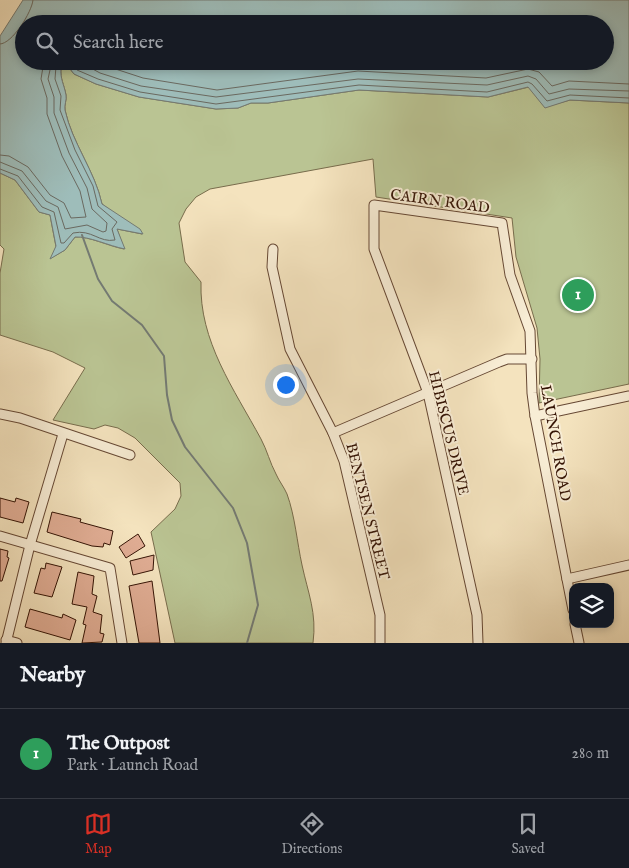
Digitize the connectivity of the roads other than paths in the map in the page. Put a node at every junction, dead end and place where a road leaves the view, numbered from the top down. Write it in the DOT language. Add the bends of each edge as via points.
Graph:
graph roads {
  1 [pos="374,205"];
  2 [pos="502,223"];
  3 [pos="273,249"];
  4 [pos="532,359"];
  5 [pos="428,393"];
  6 [pos="629,396"];
  7 [pos="0,414"];
  8 [pos="535,416"];
  9 [pos="63,434"];
  10 [pos="333,434"];
  11 [pos="130,456"];
  12 [pos="0,536"];
  13 [pos="30,545"];
  14 [pos="629,565"];
  15 [pos="567,579"];
  16 [pos="569,589"];
  17 [pos="577,628"];
  18 [pos="6,641"];
  19 [pos="17,643"];
  20 [pos="122,643"];
  21 [pos="380,643"];
  22 [pos="478,643"];
  23 [pos="579,643"];
  1 -- 2 [label="street, CAIRN ROAD"];
  1 -- 5 [label="street, HIBISCUS DRIVE" via="374,249"];
  2 -- 4 [label="street, LAUNCH ROAD" via="510,274 530,331"];
  3 -- 10 [label="street, BENTSEN STREET" via="272,267 290,349"];
  4 -- 5 [label="street" via="499,362"];
  4 -- 8 [label="street, LAUNCH ROAD"];
  5 -- 10 [label="street"];
  5 -- 22 [label="street, HIBISCUS DRIVE" via="477,615"];
  6 -- 8 [label="street"];
  7 -- 9 [label="street"];
  8 -- 15 [label="street, LAUNCH ROAD"];
  9 -- 11 [label="street"];
  9 -- 13 [label="street"];
  10 -- 21 [label="street, BENTSEN STREET" via="344,461 380,615"];
  12 -- 13 [label="street"];
  13 -- 18 [label="street"];
  13 -- 20 [label="street" via="110,568"];
  14 -- 15 [label="street"];
  15 -- 16 [label="street, LAUNCH ROAD"];
  17 -- 23 [label="street"];
  18 -- 19 [label="street"];
}
